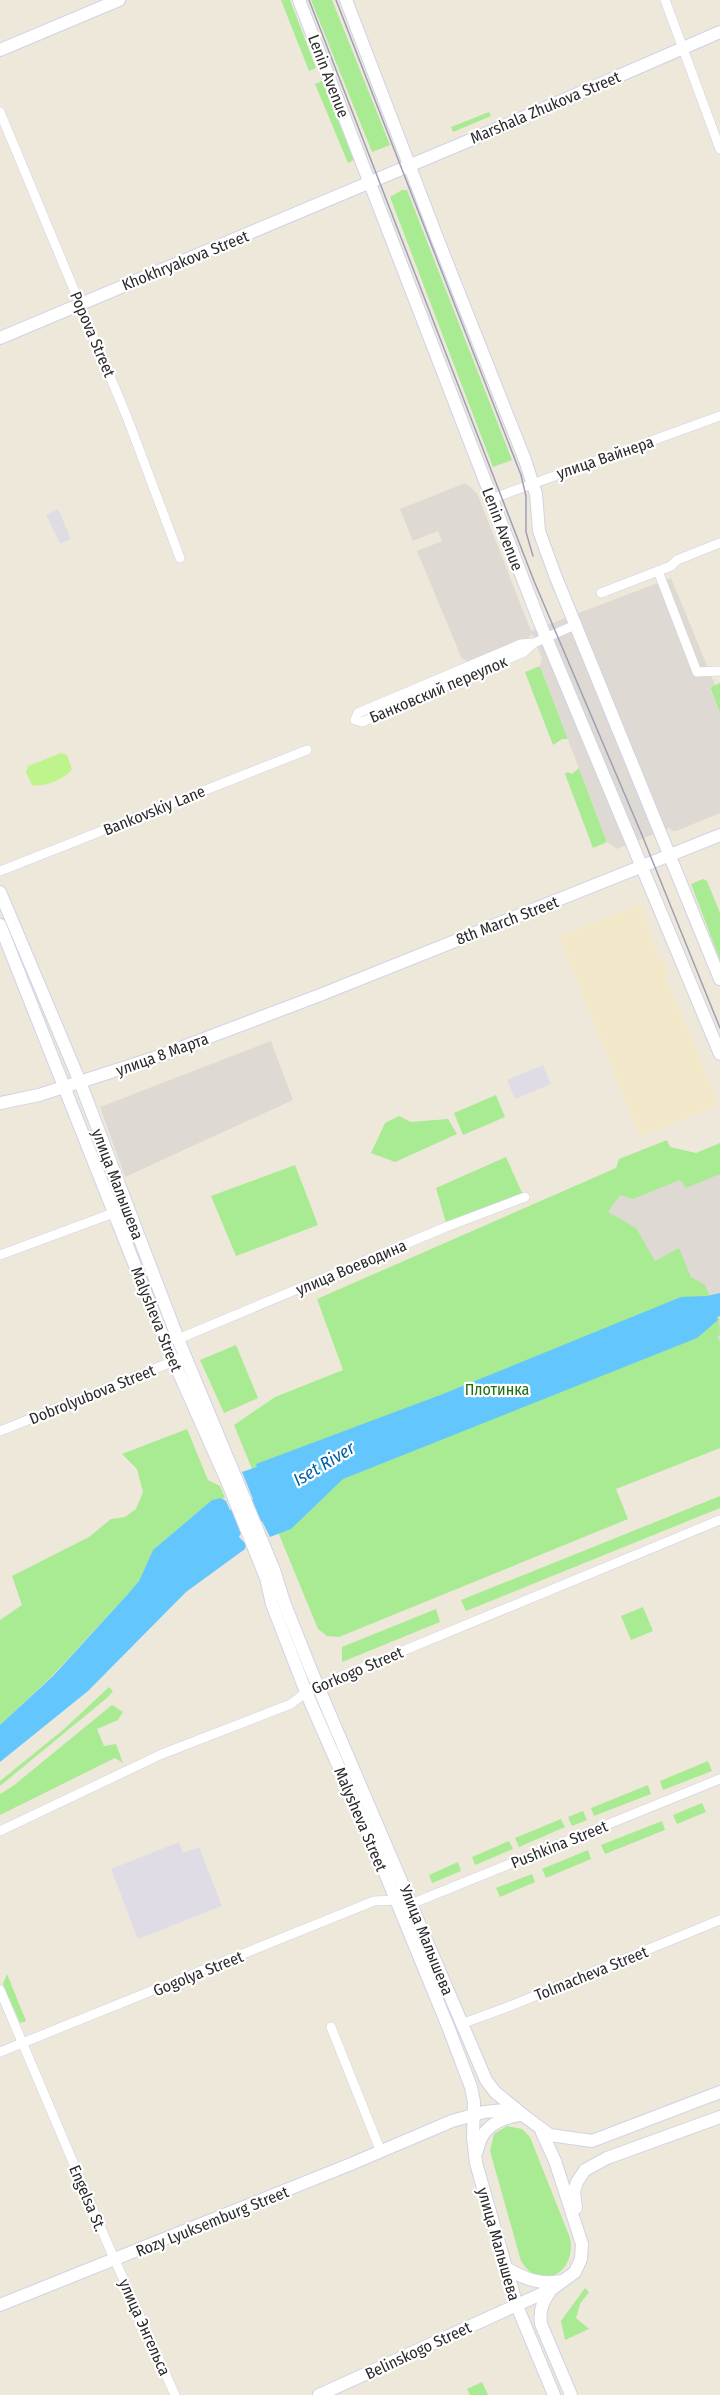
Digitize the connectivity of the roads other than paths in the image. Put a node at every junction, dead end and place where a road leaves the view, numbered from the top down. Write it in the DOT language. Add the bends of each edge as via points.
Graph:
graph roads {
  1 [pos="119,0"];
  2 [pos="299,0"];
  3 [pos="346,0"];
  4 [pos="665,0"];
  5 [pos="720,32"];
  6 [pos="683,47"];
  7 [pos="0,50"];
  8 [pos="0,112"];
  9 [pos="720,149"];
  10 [pos="410,166"];
  11 [pos="370,182"];
  12 [pos="80,304"];
  13 [pos="0,338"];
  14 [pos="720,416"];
  15 [pos="533,483"];
  16 [pos="491,499"];
  17 [pos="720,543"];
  18 [pos="180,558"];
  19 [pos="658,571"];
  20 [pos="601,593"];
  21 [pos="575,625"];
  22 [pos="546,638"];
  23 [pos="534,643"];
  24 [pos="720,671"];
  25 [pos="307,750"];
  26 [pos="720,834"];
  27 [pos="669,855"];
  28 [pos="642,866"];
  29 [pos="0,871"];
  30 [pos="0,892"];
  31 [pos="0,925"];
  32 [pos="720,979"];
  33 [pos="720,1054"];
  34 [pos="80,1082"];
  35 [pos="64,1087"];
  36 [pos="0,1103"];
  37 [pos="525,1197"];
  38 [pos="127,1208"];
  39 [pos="115,1213"];
  40 [pos="0,1255"];
  41 [pos="178,1339"];
  42 [pos="179,1359"];
  43 [pos="0,1431"];
  44 [pos="720,1520"];
  45 [pos="259,1548"];
  46 [pos="318,1686"];
  47 [pos="306,1692"];
  48 [pos="720,1779"];
  49 [pos="0,1831"];
  50 [pos="396,1900"];
  51 [pos="411,1904"];
  52 [pos="720,1920"];
  53 [pos="406,1923"];
  54 [pos="0,1990"];
  55 [pos="461,2024"];
  56 [pos="331,2026"];
  57 [pos="21,2044"];
  58 [pos="0,2052"];
  59 [pos="720,2092"];
  60 [pos="473,2115"];
  61 [pos="523,2115"];
  62 [pos="720,2116"];
  63 [pos="542,2130"];
  64 [pos="381,2152"];
  65 [pos="476,2163"];
  66 [pos="578,2230"];
  67 [pos="115,2260"];
  68 [pos="508,2269"];
  69 [pos="568,2277"];
  70 [pos="552,2289"];
  71 [pos="0,2305"];
  72 [pos="518,2306"];
  73 [pos="175,2395"];
  74 [pos="319,2395"];
  75 [pos="554,2395"];
  76 [pos="571,2395"];
  1 -- 7 [label="main road"];
  2 -- 11 [label="main road, Lenin Avenue"];
  3 -- 10 [label="main road, Lenin Avenue"];
  4 -- 6 [label="street"];
  5 -- 6 [label="main road, Marshala Zhukova Street"];
  6 -- 9 [label="street"];
  6 -- 10 [label="main road, Marshala Zhukova Street"];
  8 -- 12 [label="street, Popova Street"];
  10 -- 11 [label="main road, Marshala Zhukova Street"];
  10 -- 15 [label="main road, Lenin Avenue"];
  11 -- 12 [label="main road, Khokhryakova Street"];
  11 -- 16 [label="main road, Lenin Avenue"];
  12 -- 13 [label="main road, Khokhryakova Street"];
  12 -- 18 [label="street, Popova Street" via="136,438"];
  14 -- 15 [label="street, улица Вайнера"];
  15 -- 16 [label="street, улица Вайнера"];
  15 -- 21 [label="main road, Lenin Avenue" via="539,531"];
  16 -- 22 [label="main road, Lenin Avenue"];
  17 -- 19 [label="street"];
  19 -- 20 [label="street"];
  19 -- 24 [label="street" via="697,672"];
  21 -- 22 [label="street, Банковский переулок"];
  21 -- 27 [label="main road, Lenin Avenue"];
  22 -- 23 [label="street, Банковский переулок"];
  22 -- 28 [label="main road, Lenin Avenue"];
  23 -- 23 [label="street, Банковский переулок" via="521,644 403,693 358,713 355,720 362,722 524,651"];
  25 -- 29 [label="street, Bankovskiy Lane"];
  26 -- 27 [label="main road"];
  27 -- 28 [label="main road"];
  27 -- 32 [label="main road, Lenin Avenue"];
  28 -- 33 [label="main road, Lenin Avenue"];
  28 -- 34 [label="main road, улица 8 Марта" via="267,1016"];
  30 -- 34 [label="main road, улица Малышева"];
  31 -- 35 [label="main road"];
  34 -- 35 [label="main road, улица 8 Марта"];
  34 -- 38 [label="main road, улица Малышева"];
  35 -- 36 [label="main road, улица 8 Марта"];
  35 -- 39 [label="main road, Malysheva Street"];
  37 -- 41 [label="street, улица Воеводина"];
  38 -- 39 [label="street"];
  38 -- 41 [label="main road, улица Малышева"];
  39 -- 40 [label="street"];
  39 -- 42 [label="main road, Malysheva Street"];
  41 -- 42 [label="main road, улица Малышева"];
  42 -- 43 [label="street, Dobrolyubova Street"];
  42 -- 45 [label="main road, Malysheva Street"];
  44 -- 46 [label="street, Gorkogo Street"];
  45 -- 46 [label="main road" via="274,1570"];
  45 -- 47 [label="main road, Malysheva Street"];
  46 -- 47 [label="street, Gorkogo Street"];
  46 -- 51 [label="main road, Улица Малышева"];
  47 -- 49 [label="street, Gorkogo Street" via="291,1704 162,1754"];
  47 -- 50 [label="main road, Malysheva Street"];
  48 -- 51 [label="street, Pushkina Street"];
  50 -- 51 [label="street"];
  50 -- 53 [label="main road, Malysheva Street"];
  50 -- 57 [label="street, Gogolya Street" via="374,1901"];
  51 -- 53 [label="street"];
  51 -- 55 [label="main road, Улица Малышева"];
  52 -- 55 [label="street, Tolmacheva Street"];
  53 -- 60 [label="main road, улица Малышева" via="471,2087"];
  54 -- 57 [label="street"];
  55 -- 61 [label="main road, Улица Малышева" via="486,2080"];
  56 -- 64 [label="street"];
  57 -- 58 [label="street, Gogolya Street"];
  57 -- 67 [label="street, Engelsa St."];
  59 -- 63 [label="main road" via="592,2141 550,2135"];
  60 -- 61 [label="main road, Rozy Lyuksemburg Street" via="504,2110"];
  60 -- 64 [label="main road, Rozy Lyuksemburg Street"];
  60 -- 65 [label="main road, улица Малышева"];
  61 -- 63 [label="main road, Улица Малышева"];
  61 -- 65 [label="main road" via="490,2125 479,2140"];
  62 -- 66 [label="main road" via="585,2170 574,2191"];
  63 -- 66 [label="main road"];
  64 -- 67 [label="main road, Rozy Lyuksemburg Street"];
  65 -- 68 [label="main road, улица Малышева"];
  66 -- 69 [label="main road" via="583,2251 578,2267"];
  67 -- 71 [label="main road, Rozy Lyuksemburg Street"];
  67 -- 73 [label="street, улица Энгельса"];
  68 -- 69 [label="main road" via="542,2282"];
  68 -- 72 [label="main road, улица Малышева"];
  69 -- 70 [label="main road, Belinskogo Street"];
  70 -- 72 [label="main road, Belinskogo Street"];
  70 -- 76 [label="main road, улица Малышева" via="543,2300 541,2324"];
  72 -- 74 [label="main road, Belinskogo Street"];
  72 -- 75 [label="main road, улица Малышева"];
}
